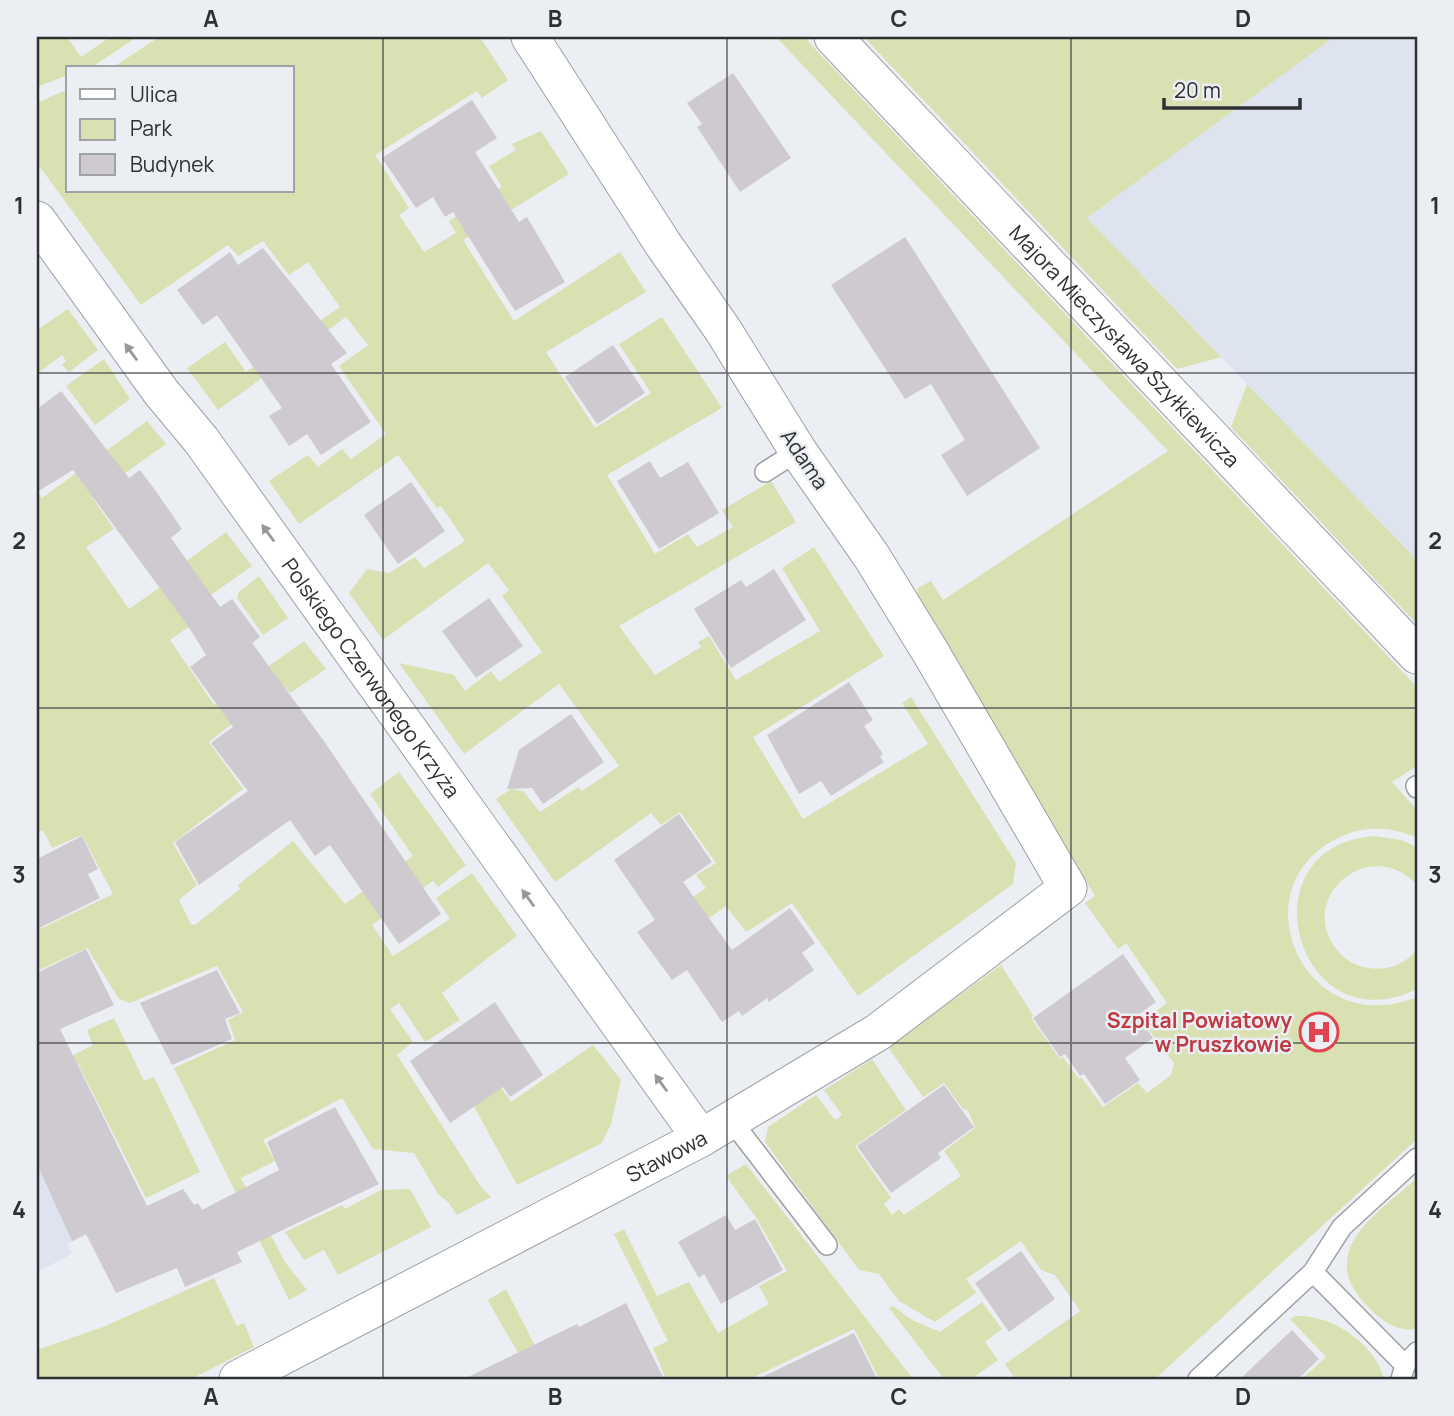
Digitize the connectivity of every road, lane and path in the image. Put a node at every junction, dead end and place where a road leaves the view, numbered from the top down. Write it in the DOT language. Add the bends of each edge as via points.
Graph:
graph roads {
  1 [pos="530,37"];
  2 [pos="833,37"];
  3 [pos="37,220"];
  4 [pos="798,451"];
  5 [pos="765,472"];
  6 [pos="1417,655"];
  7 [pos="1068,888"];
  8 [pos="731,1119"];
  9 [pos="701,1139"];
  10 [pos="1417,1158"];
  11 [pos="827,1245"];
  12 [pos="1313,1272"];
  13 [pos="1408,1365"];
  14 [pos="238,1379"];
  15 [pos="1198,1379"];
  1 -- 4 [label="street, Adama"];
  2 -- 6 [label="street, Majora Mieczysława Szyłkiewicza"];
  9 -- 3 [label="street, Polskiego Czerwonego Krzyża, one-way" via="201,440"];
  4 -- 5 [label="lane"];
  4 -- 7 [label="street, Adama" via="925,642"];
  7 -- 8 [label="street, Stawowa" via="878,1032"];
  8 -- 9 [label="street, Stawowa"];
  8 -- 11 [label="lane"];
  9 -- 14 [label="street, Stawowa"];
  10 -- 12 [label="lane" via="1342,1227"];
  12 -- 13 [label="lane"];
  12 -- 15 [label="lane"];
}
